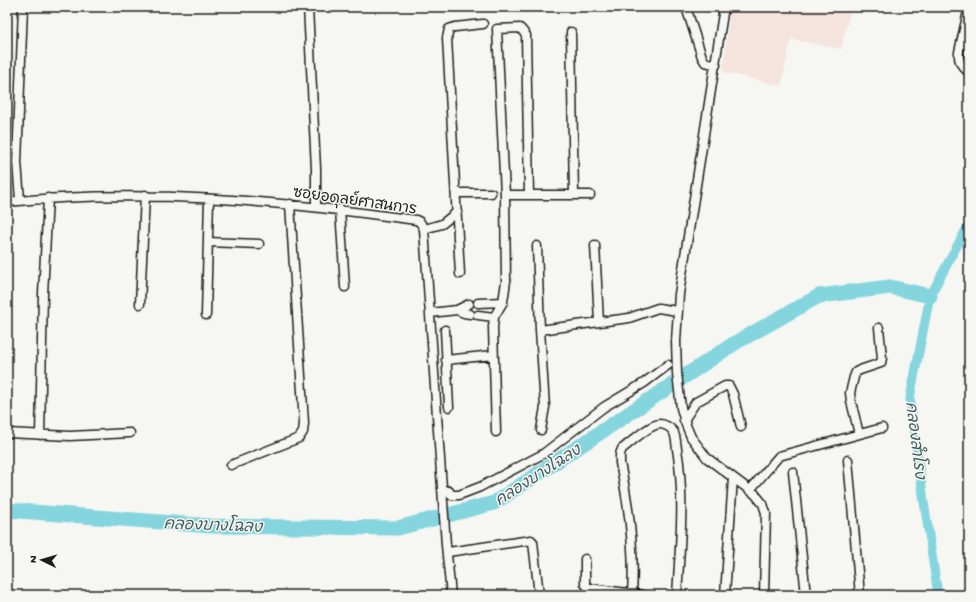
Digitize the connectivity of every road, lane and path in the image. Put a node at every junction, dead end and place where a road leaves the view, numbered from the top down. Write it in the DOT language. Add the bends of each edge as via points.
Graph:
graph roads {
  1 [pos="23,7"];
  2 [pos="308,7"];
  3 [pos="686,7"];
  4 [pos="724,7"];
  5 [pos="969,7"];
  6 [pos="483,24"];
  7 [pos="571,32"];
  8 [pos="716,65"];
  9 [pos="969,72"];
  10 [pos="456,193"];
  11 [pos="491,193"];
  12 [pos="145,195"];
  13 [pos="505,195"];
  14 [pos="529,195"];
  15 [pos="574,195"];
  16 [pos="590,195"];
  17 [pos="48,198"];
  18 [pos="209,199"];
  19 [pos="20,200"];
  20 [pos="7,202"];
  21 [pos="290,204"];
  22 [pos="316,207"];
  23 [pos="340,209"];
  24 [pos="457,212"];
  25 [pos="424,229"];
  26 [pos="208,242"];
  27 [pos="259,244"];
  28 [pos="595,245"];
  29 [pos="537,246"];
  30 [pos="460,274"];
  31 [pos="345,287"];
  32 [pos="503,302"];
  33 [pos="140,304"];
  34 [pos="456,310"];
  35 [pos="677,311"];
  36 [pos="430,313"];
  37 [pos="206,316"];
  38 [pos="494,317"];
  39 [pos="599,322"];
  40 [pos="879,328"];
  41 [pos="445,330"];
  42 [pos="540,330"];
  43 [pos="493,355"];
  44 [pos="446,360"];
  45 [pos="668,365"];
  46 [pos="449,407"];
  47 [pos="684,420"];
  48 [pos="741,426"];
  49 [pos="882,428"];
  50 [pos="541,430"];
  51 [pos="496,432"];
  52 [pos="7,433"];
  53 [pos="130,433"];
  54 [pos="859,434"];
  55 [pos="40,435"];
  56 [pos="848,460"];
  57 [pos="231,465"];
  58 [pos="793,472"];
  59 [pos="733,478"];
  60 [pos="442,490"];
  61 [pos="750,490"];
  62 [pos="447,548"];
  63 [pos="585,559"];
  64 [pos="632,594"];
  65 [pos="451,595"];
  66 [pos="539,595"];
  67 [pos="642,595"];
  68 [pos="677,595"];
  69 [pos="725,595"];
  70 [pos="764,595"];
  71 [pos="806,595"];
  72 [pos="860,595"];
  1 -- 19 [label="street" via="17,162"];
  2 -- 22 [label="street"];
  3 -- 8 [label="street" via="702,57 705,62"];
  4 -- 8 [label="street"];
  5 -- 9 [label="street" via="958,58"];
  6 -- 10 [label="street" via="455,26 449,29 447,38"];
  7 -- 15 [label="street"];
  8 -- 35 [label="street"];
  10 -- 11 [label="street"];
  10 -- 24 [label="street"];
  12 -- 17 [label="street, ซอยอดุลย์ศาสนการ"];
  12 -- 18 [label="street, ซอยอดุลย์ศาสนการ"];
  12 -- 33 [label="street"];
  13 -- 14 [label="street"];
  13 -- 14 [label="street" via="497,29 520,28 526,36"];
  13 -- 32 [label="street" via="506,281"];
  14 -- 15 [label="street"];
  15 -- 16 [label="street"];
  17 -- 19 [label="street, ซอยอดุลย์ศาสนการ"];
  17 -- 55 [label="street"];
  18 -- 21 [label="street, ซอยอดุลย์ศาสนการ"];
  18 -- 26 [label="street"];
  19 -- 20 [label="street, ซอยอดุลย์ศาสนการ"];
  21 -- 22 [label="street, ซอยอดุลย์ศาสนการ"];
  21 -- 57 [label="street" via="303,432 299,438"];
  22 -- 23 [label="street, ซอยอดุลย์ศาสนการ"];
  23 -- 25 [label="street, ซอยอดุลย์ศาสนการ" via="416,220"];
  23 -- 31 [label="street"];
  24 -- 25 [label="street" via="442,224"];
  24 -- 30 [label="street"];
  25 -- 36 [label="street, ซอยอดุลย์ศาสนการ"];
  26 -- 27 [label="street"];
  26 -- 37 [label="street"];
  28 -- 39 [label="street"];
  29 -- 42 [label="street"];
  32 -- 34 [label="street" via="474,304"];
  32 -- 38 [label="street"];
  34 -- 36 [label="street"];
  34 -- 38 [label="street" via="464,314"];
  35 -- 39 [label="street" via="658,308 629,318"];
  35 -- 47 [label="street" via="677,373"];
  36 -- 60 [label="street, ซอยอดุลย์ศาสนการ"];
  38 -- 43 [label="street"];
  39 -- 42 [label="street"];
  40 -- 54 [label="street" via="881,363 856,372 850,393"];
  41 -- 44 [label="street"];
  42 -- 50 [label="street" via="545,407"];
  43 -- 44 [label="street"];
  43 -- 51 [label="street"];
  44 -- 46 [label="street"];
  45 -- 60 [label="street" via="604,407 543,454 480,487 459,495 451,495 449,491"];
  47 -- 48 [label="street" via="696,402 729,386"];
  47 -- 59 [label="street" via="696,445 707,458"];
  49 -- 54 [label="street"];
  52 -- 55 [label="street"];
  53 -- 55 [label="street"];
  54 -- 61 [label="street" via="779,456"];
  56 -- 72 [label="street"];
  58 -- 71 [label="street"];
  59 -- 61 [label="street"];
  59 -- 69 [label="street"];
  60 -- 62 [label="street, ซอยอดุลย์ศาสนการ"];
  61 -- 70 [label="street" via="763,504 766,513"];
  62 -- 65 [label="street, ซอยอดุลย์ศาสนการ"];
  62 -- 66 [label="street" via="531,540"];
  63 -- 64 [label="street" via="585,584 589,588"];
  64 -- 67 [label="street"];
  64 -- 68 [label="street" via="632,539 620,454 622,449 650,428 661,424 673,430 679,459 682,519"];
}
